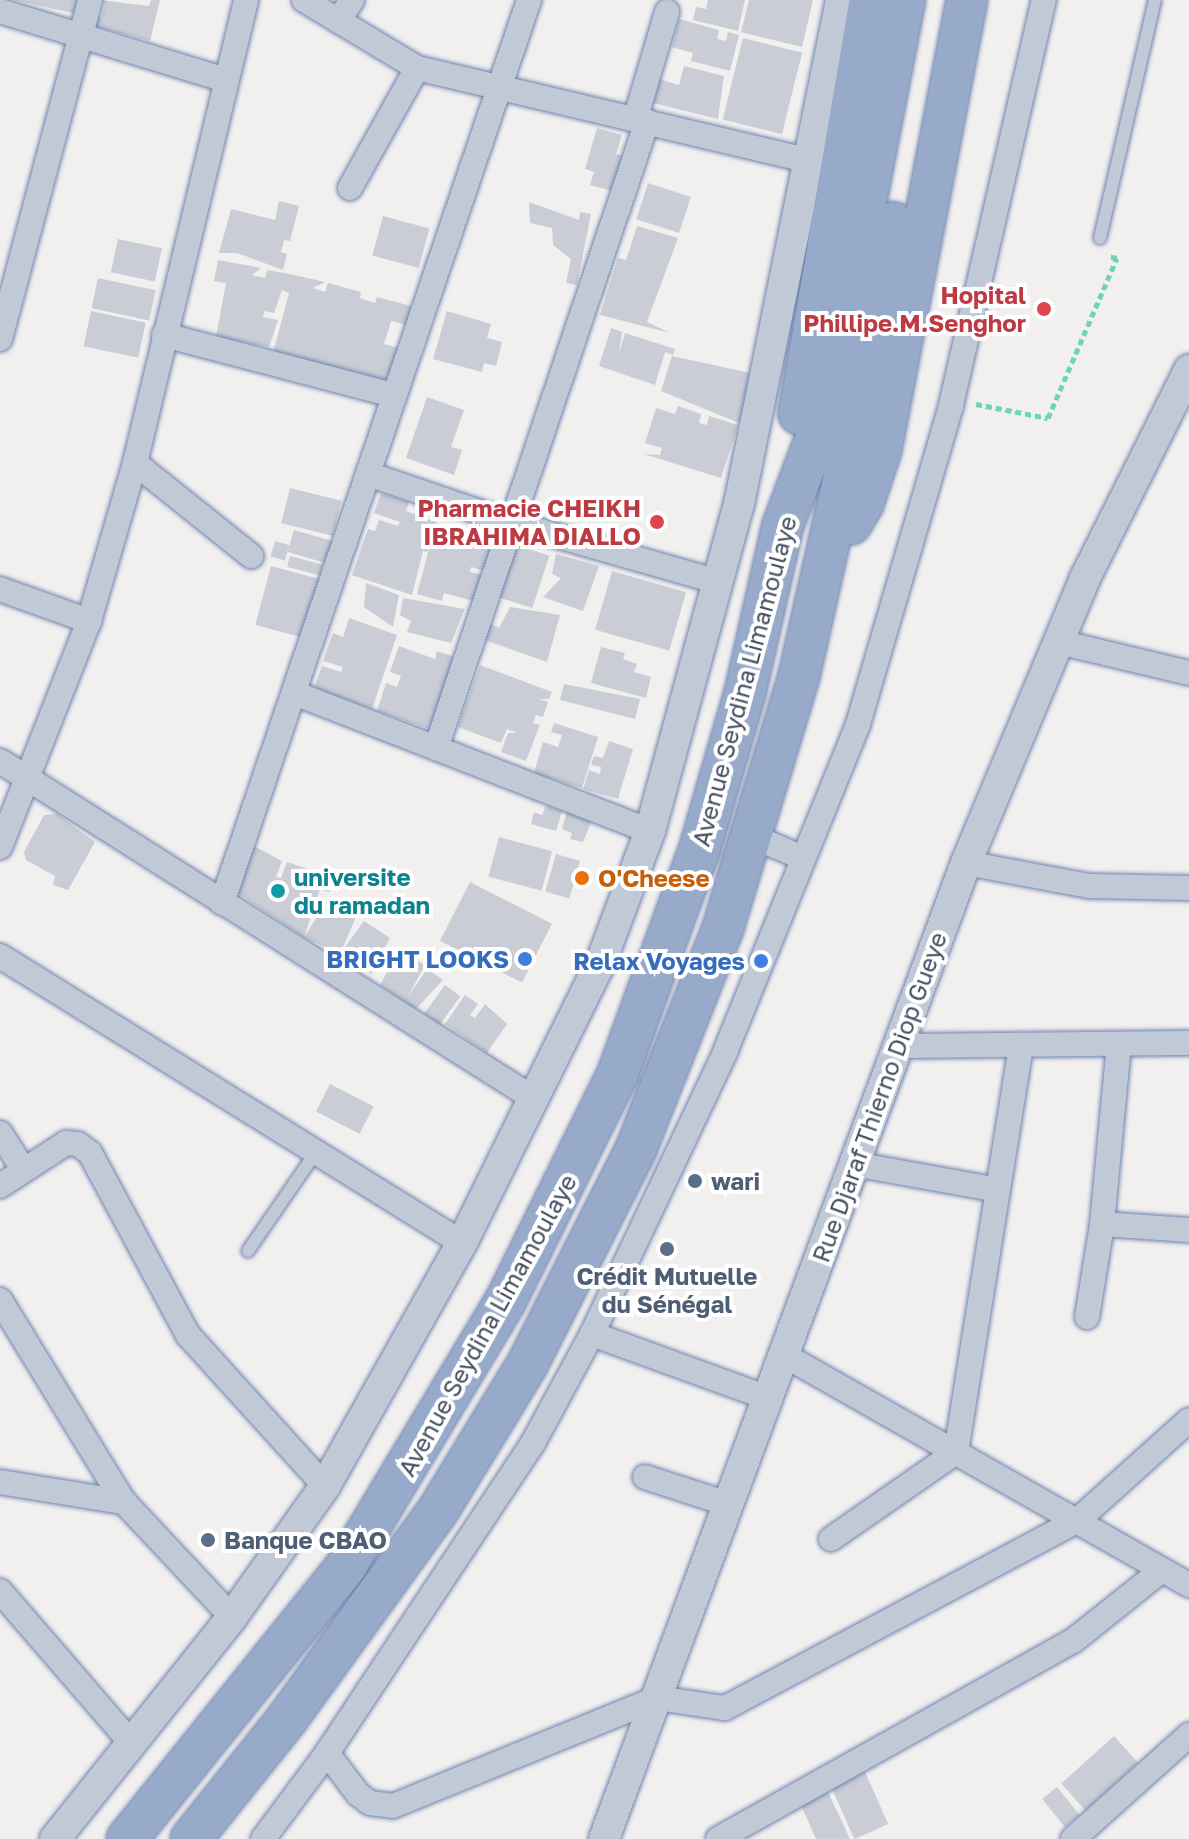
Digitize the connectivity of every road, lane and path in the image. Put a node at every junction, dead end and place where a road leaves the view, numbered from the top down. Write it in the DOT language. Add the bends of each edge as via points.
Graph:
graph roads {
  1 [pos="90,0"];
  2 [pos="246,0"];
  3 [pos="304,0"];
  4 [pos="352,0"];
  5 [pos="529,0"];
  6 [pos="841,0"];
  7 [pos="870,0"];
  8 [pos="905,0"];
  9 [pos="929,0"];
  10 [pos="967,0"];
  11 [pos="1044,0"];
  12 [pos="1155,0"];
  13 [pos="0,11"];
  14 [pos="667,12"];
  15 [pos="338,21"];
  16 [pos="81,36"];
  17 [pos="417,68"];
  18 [pos="226,80"];
  19 [pos="496,86"];
  20 [pos="641,121"];
  21 [pos="807,160"];
  22 [pos="350,188"];
  23 [pos="1100,238"];
  24 [pos="164,335"];
  25 [pos="0,339"];
  26 [pos="1189,370"];
  27 [pos="393,395"];
  28 [pos="952,399"];
  29 [pos="135,463"];
  30 [pos="368,474"];
  31 [pos="512,523"];
  32 [pos="783,525"];
  33 [pos="251,556"];
  34 [pos="825,565"];
  35 [pos="719,582"];
  36 [pos="0,589"];
  37 [pos="89,621"];
  38 [pos="1059,642"];
  39 [pos="1188,672"];
  40 [pos="294,693"];
  41 [pos="436,748"];
  42 [pos="0,761"];
  43 [pos="29,782"];
  44 [pos="650,831"];
  45 [pos="752,836"];
  46 [pos="0,847"];
  47 [pos="803,858"];
  48 [pos="966,863"];
  49 [pos="1189,888"];
  50 [pos="222,903"];
  51 [pos="0,956"];
  52 [pos="1189,1043"];
  53 [pos="1119,1045"];
  54 [pos="898,1046"];
  55 [pos="1021,1048"];
  56 [pos="536,1100"];
  57 [pos="0,1133"];
  58 [pos="316,1152"];
  59 [pos="854,1164"];
  60 [pos="23,1169"];
  61 [pos="0,1186"];
  62 [pos="998,1190"];
  63 [pos="1102,1224"];
  64 [pos="1189,1230"];
  65 [pos="462,1243"];
  66 [pos="248,1251"];
  67 [pos="0,1300"];
  68 [pos="1087,1317"];
  69 [pos="592,1334"];
  70 [pos="784,1355"];
  71 [pos="768,1398"];
  72 [pos="1189,1420"];
  73 [pos="956,1452"];
  74 [pos="645,1477"];
  75 [pos="0,1482"];
  76 [pos="325,1486"];
  77 [pos="124,1502"];
  78 [pos="728,1504"];
  79 [pos="1078,1520"];
  80 [pos="831,1539"];
  81 [pos="1162,1570"];
  82 [pos="1189,1585"];
  83 [pos="0,1591"];
  84 [pos="232,1617"];
  85 [pos="657,1698"];
  86 [pos="1189,1735"];
  87 [pos="133,1745"];
  88 [pos="327,1753"];
  89 [pos="55,1839"];
  90 [pos="127,1839"];
  91 [pos="191,1839"];
  92 [pos="263,1839"];
  93 [pos="604,1839"];
  94 [pos="718,1839"];
  95 [pos="1073,1839"];
  1 -- 16 [label="street"];
  2 -- 18 [label="street"];
  3 -- 15 [label="street"];
  4 -- 15 [label="street"];
  5 -- 19 [label="street"];
  6 -- 21 [label="street"];
  7 -- 32 [label="highway"];
  8 -- 32 [label="highway, Avenue Seydina Limamoulaye" via="825,414"];
  9 -- 34 [label="highway, Avenue Seydina Limamoulaye" via="886,262"];
  10 -- 34 [label="highway" via="881,450 863,504"];
  11 -- 28 [label="street"];
  12 -- 23 [label="lane"];
  13 -- 16 [label="street"];
  14 -- 20 [label="street"];
  15 -- 17 [label="street"];
  16 -- 18 [label="street"];
  16 -- 25 [label="street"];
  17 -- 19 [label="street"];
  17 -- 22 [label="street"];
  18 -- 24 [label="street"];
  19 -- 20 [label="street"];
  19 -- 27 [label="street"];
  20 -- 21 [label="street"];
  20 -- 31 [label="street"];
  21 -- 35 [label="street" via="771,361"];
  23 -- 28 [label="path" via="1094,253 1117,258 1048,418"];
  24 -- 27 [label="street"];
  24 -- 29 [label="street"];
  26 -- 38 [label="street, Rue Djaraf Thierno Diop Gueye"];
  27 -- 30 [label="street"];
  28 -- 47 [label="street" via="858,724"];
  29 -- 33 [label="street"];
  29 -- 37 [label="street"];
  30 -- 31 [label="street"];
  30 -- 40 [label="street"];
  31 -- 35 [label="street"];
  31 -- 41 [label="street"];
  32 -- 90 [label="highway, Avenue Seydina Limamoulaye" via="745,693 699,851 644,1007 582,1152 505,1302 345,1568"];
  34 -- 45 [label="highway, Avenue Seydina Limamoulaye"];
  35 -- 44 [label="street"];
  36 -- 37 [label="street"];
  37 -- 43 [label="street"];
  38 -- 39 [label="street"];
  38 -- 48 [label="street, Rue Djaraf Thierno Diop Gueye"];
  40 -- 41 [label="street"];
  40 -- 50 [label="street"];
  41 -- 44 [label="street"];
  42 -- 43 [label="street"];
  43 -- 46 [label="street"];
  43 -- 50 [label="street"];
  44 -- 56 [label="street" via="601,962"];
  45 -- 47 [label="street"];
  45 -- 91 [label="highway, Avenue Seydina Limamoulaye" via="723,928 641,1135 528,1363 408,1555"];
  47 -- 69 [label="street" via="725,1052"];
  48 -- 49 [label="street" via="1089,886"];
  48 -- 54 [label="street, Rue Djaraf Thierno Diop Gueye"];
  50 -- 56 [label="street"];
  51 -- 58 [label="street"];
  52 -- 53 [label="street"];
  53 -- 55 [label="street"];
  53 -- 63 [label="street"];
  54 -- 55 [label="street"];
  54 -- 59 [label="street, Rue Djaraf Thierno Diop Gueye"];
  55 -- 62 [label="street"];
  56 -- 65 [label="street"];
  57 -- 60 [label="street"];
  58 -- 65 [label="street"];
  58 -- 66 [label="lane"];
  59 -- 62 [label="street"];
  59 -- 70 [label="street, Rue Djaraf Thierno Diop Gueye"];
  60 -- 61 [label="street"];
  60 -- 76 [label="street" via="66,1143 90,1153 188,1335"];
  62 -- 73 [label="street"];
  63 -- 64 [label="street"];
  63 -- 68 [label="street"];
  65 -- 76 [label="street"];
  67 -- 77 [label="street"];
  69 -- 71 [label="street"];
  69 -- 88 [label="street" via="533,1443"];
  70 -- 71 [label="street, Rue Djaraf Thierno Diop Gueye"];
  70 -- 73 [label="street"];
  71 -- 78 [label="street, Rue Djaraf Thierno Diop Gueye"];
  72 -- 79 [label="street"];
  73 -- 79 [label="street"];
  73 -- 80 [label="street"];
  74 -- 78 [label="street"];
  75 -- 77 [label="street"];
  76 -- 84 [label="street"];
  77 -- 84 [label="street"];
  78 -- 85 [label="street, Rue Djaraf Thierno Diop Gueye"];
  79 -- 81 [label="street"];
  79 -- 85 [label="street" via="725,1708"];
  81 -- 82 [label="street"];
  81 -- 94 [label="street" via="1073,1641"];
  83 -- 87 [label="street"];
  84 -- 87 [label="street"];
  85 -- 88 [label="street" via="393,1806 370,1803 358,1794"];
  85 -- 93 [label="street, Rue Djaraf Thierno Diop Gueye"];
  86 -- 95 [label="street"];
  87 -- 89 [label="street"];
  88 -- 92 [label="street"];
}
